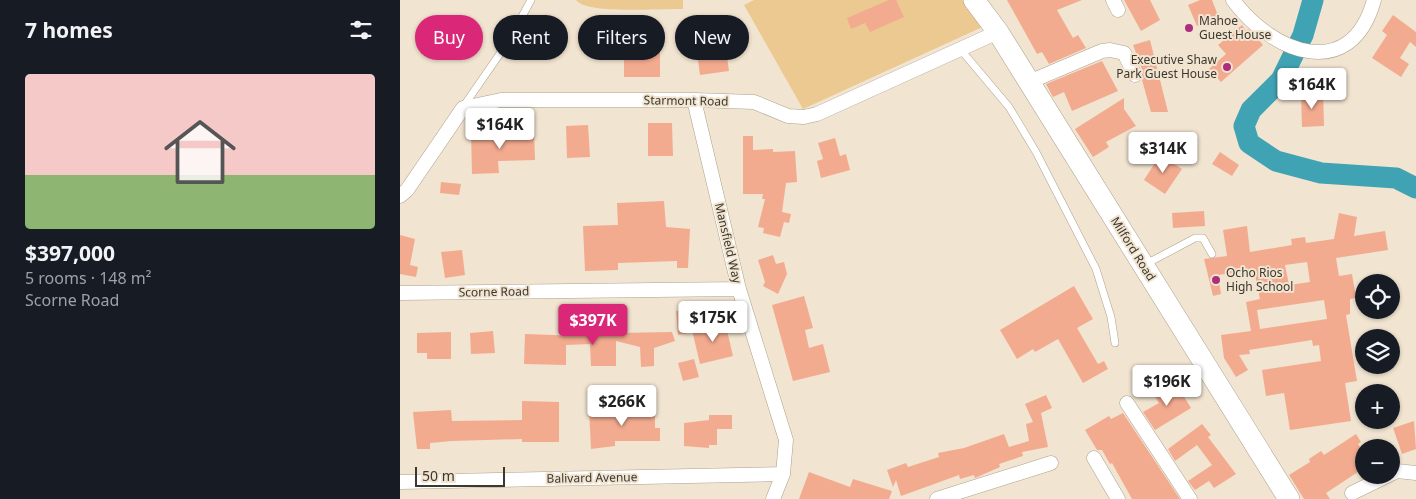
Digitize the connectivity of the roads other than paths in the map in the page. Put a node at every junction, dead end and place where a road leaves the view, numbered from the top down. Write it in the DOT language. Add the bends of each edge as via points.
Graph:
graph roads {
  1 [pos="531,0"];
  2 [pos="974,0"];
  3 [pos="1233,0"];
  4 [pos="1374,0"];
  5 [pos="998,32"];
  6 [pos="961,50"];
  7 [pos="1135,75"];
  8 [pos="1029,82"];
  9 [pos="694,100"];
  10 [pos="463,108"];
  11 [pos="400,196"];
  12 [pos="1212,254"];
  13 [pos="1144,266"];
  14 [pos="739,289"];
  15 [pos="400,293"];
  16 [pos="1115,343"];
  17 [pos="1127,403"];
  18 [pos="1094,458"];
  19 [pos="1051,463"];
  20 [pos="1400,471"];
  21 [pos="1416,473"];
  22 [pos="783,474"];
  23 [pos="400,482"];
  24 [pos="1370,484"];
  25 [pos="1352,493"];
  26 [pos="773,499"];
  27 [pos="937,499"];
  28 [pos="1118,499"];
  29 [pos="1190,499"];
  30 [pos="1289,499"];
  1 -- 10 [label="lane" via="508,42"];
  2 -- 5 [label="main road, Milford Road"];
  3 -- 4 [label="street" via="1252,22 1282,42 1308,53 1329,53 1350,42 1365,23"];
  5 -- 6 [label="street, Starmont Road"];
  5 -- 8 [label="main road, Milford Road"];
  6 -- 9 [label="street, Starmont Road" via="804,117 788,116 754,102"];
  6 -- 16 [label="lane" via="1008,107 1036,152 1096,269 1111,317"];
  7 -- 8 [label="street" via="1124,53 1110,50"];
  8 -- 13 [label="main road, Milford Road"];
  9 -- 10 [label="street, Starmont Road" via="502,100"];
  9 -- 14 [label="street, Mansfield Way"];
  10 -- 11 [label="street"];
  12 -- 13 [label="lane" via="1203,238 1195,238"];
  13 -- 30 [label="main road, Milford Road"];
  14 -- 15 [label="street, Scorne Road"];
  14 -- 22 [label="street, Mansfield Way" via="786,440"];
  17 -- 29 [label="street"];
  18 -- 28 [label="street"];
  19 -- 27 [label="street"];
  20 -- 21 [label="street"];
  22 -- 23 [label="street, Balivard Avenue"];
  22 -- 26 [label="street, Mansfield Way"];
  24 -- 25 [label="street"];
}
